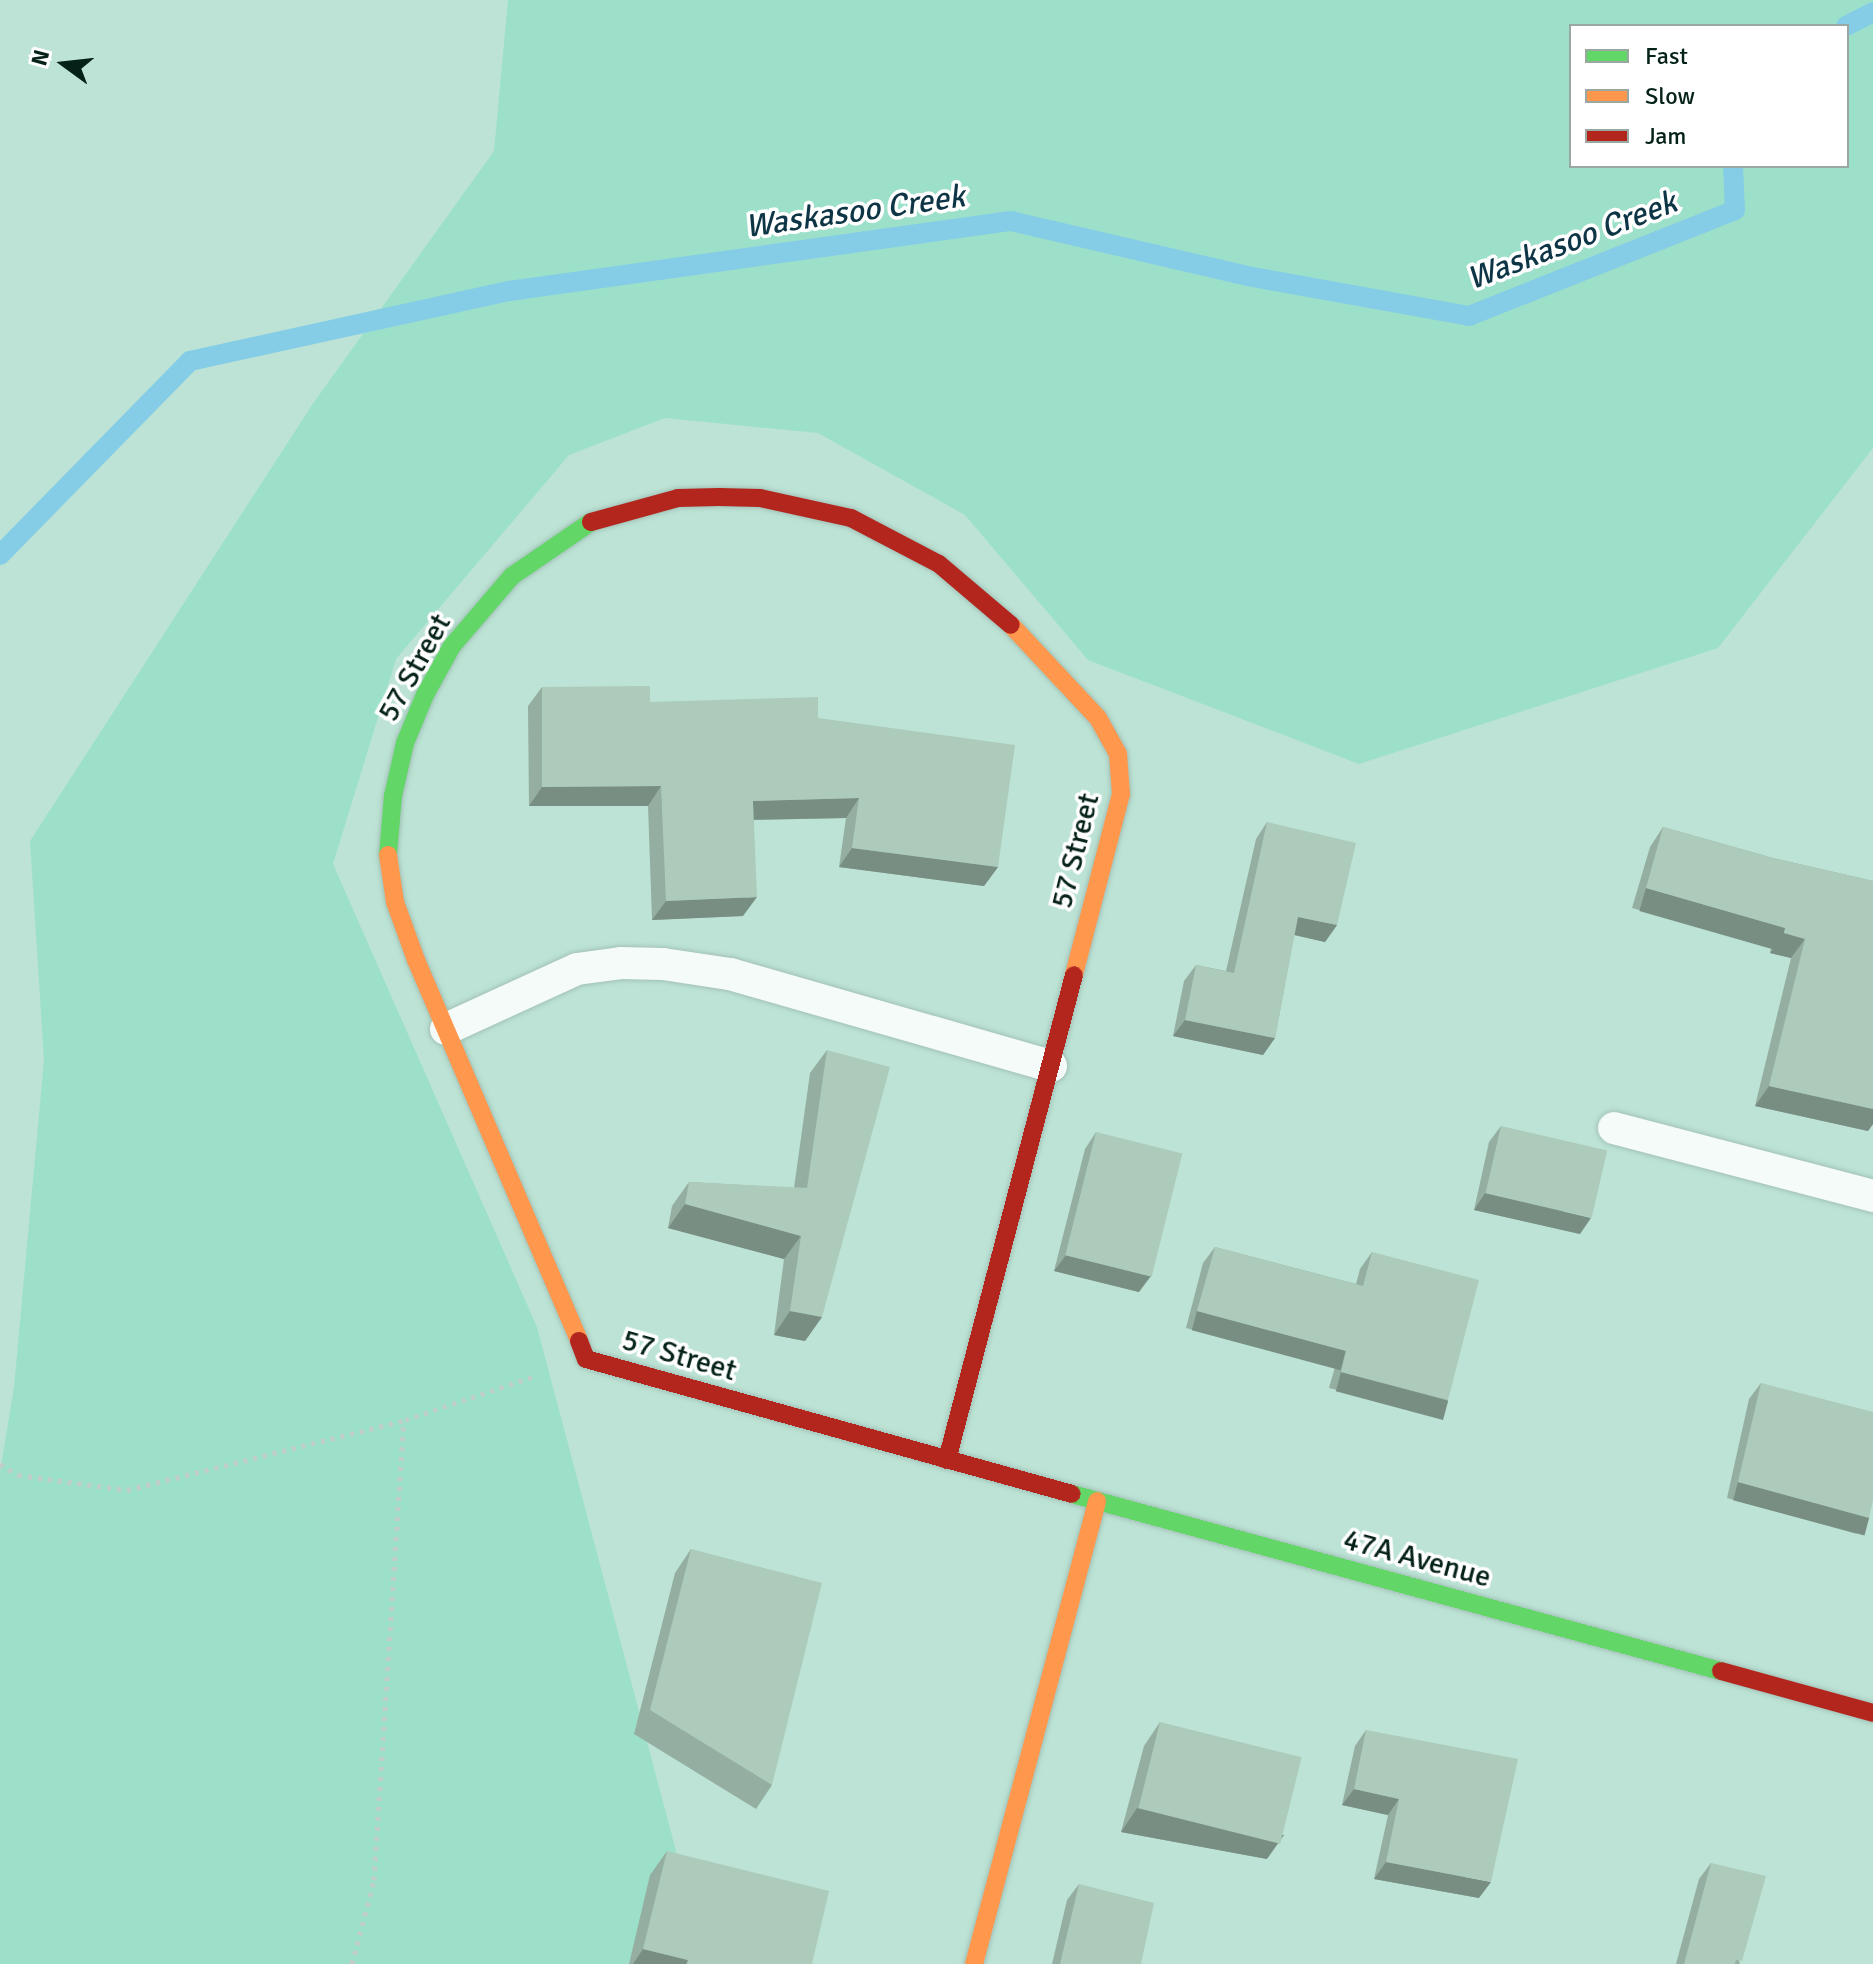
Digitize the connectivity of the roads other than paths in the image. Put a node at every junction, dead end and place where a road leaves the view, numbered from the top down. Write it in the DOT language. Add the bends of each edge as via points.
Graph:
graph roads {
  1 [pos="446,1029"];
  2 [pos="1051,1066"];
  3 [pos="1614,1128"];
  4 [pos="1873,1196"];
  5 [pos="947,1460"];
  6 [pos="1097,1501"];
  7 [pos="1873,1713"];
  8 [pos="974,1964"];
  1 -- 2 [label="lane" via="577,969 663,964 730,974"];
  1 -- 2 [label="street, 57 Street" via="395,902 388,853 405,743 452,646 512,576 599,518 678,498 760,498 851,518 939,564 1041,654 1111,735 1121,794"];
  1 -- 5 [label="street, 57 Street" via="586,1359"];
  2 -- 5 [label="street, 57 Street"];
  3 -- 4 [label="lane"];
  5 -- 6 [label="street, 47A Avenue"];
  6 -- 7 [label="street, 47A Avenue"];
  6 -- 8 [label="street"];
}
